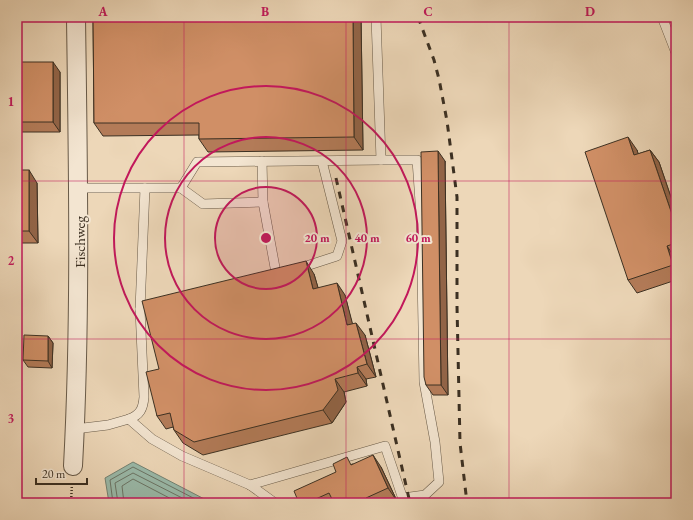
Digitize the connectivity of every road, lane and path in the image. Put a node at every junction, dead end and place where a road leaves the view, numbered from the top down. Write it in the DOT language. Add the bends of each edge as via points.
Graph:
graph roads {
  1 [pos="76,17"];
  2 [pos="376,17"];
  3 [pos="662,17"];
  4 [pos="676,53"];
  5 [pos="381,160"];
  6 [pos="322,161"];
  7 [pos="262,162"];
  8 [pos="78,188"];
  9 [pos="145,188"];
  10 [pos="181,188"];
  11 [pos="263,202"];
  12 [pos="161,303"];
  13 [pos="140,309"];
  14 [pos="129,419"];
  15 [pos="75,429"];
  16 [pos="73,466"];
  17 [pos="250,485"];
  18 [pos="404,501"];
  19 [pos="275,503"];
  1 -- 8 [label="street, Fischweg"];
  2 -- 5 [label="lane"];
  3 -- 4 [label="lane"];
  5 -- 6 [label="lane"];
  5 -- 18 [label="lane" via="417,160 421,216 424,382 439,482 425,495"];
  6 -- 7 [label="lane"];
  6 -- 11 [label="lane" via="342,241 338,256 279,273"];
  7 -- 10 [label="lane" via="197,162"];
  7 -- 11 [label="lane"];
  8 -- 9 [label="lane"];
  8 -- 15 [label="street, Fischweg" via="79,303"];
  9 -- 10 [label="lane"];
  9 -- 13 [label="lane"];
  10 -- 11 [label="lane" via="203,204"];
  12 -- 13 [label="lane"];
  13 -- 14 [label="lane" via="143,405 136,416"];
  14 -- 15 [label="lane" via="108,425"];
  14 -- 17 [label="lane" via="152,439 182,456"];
  15 -- 16 [label="street, Fischweg"];
  17 -- 18 [label="lane" via="386,446"];
  17 -- 19 [label="lane"];
}
